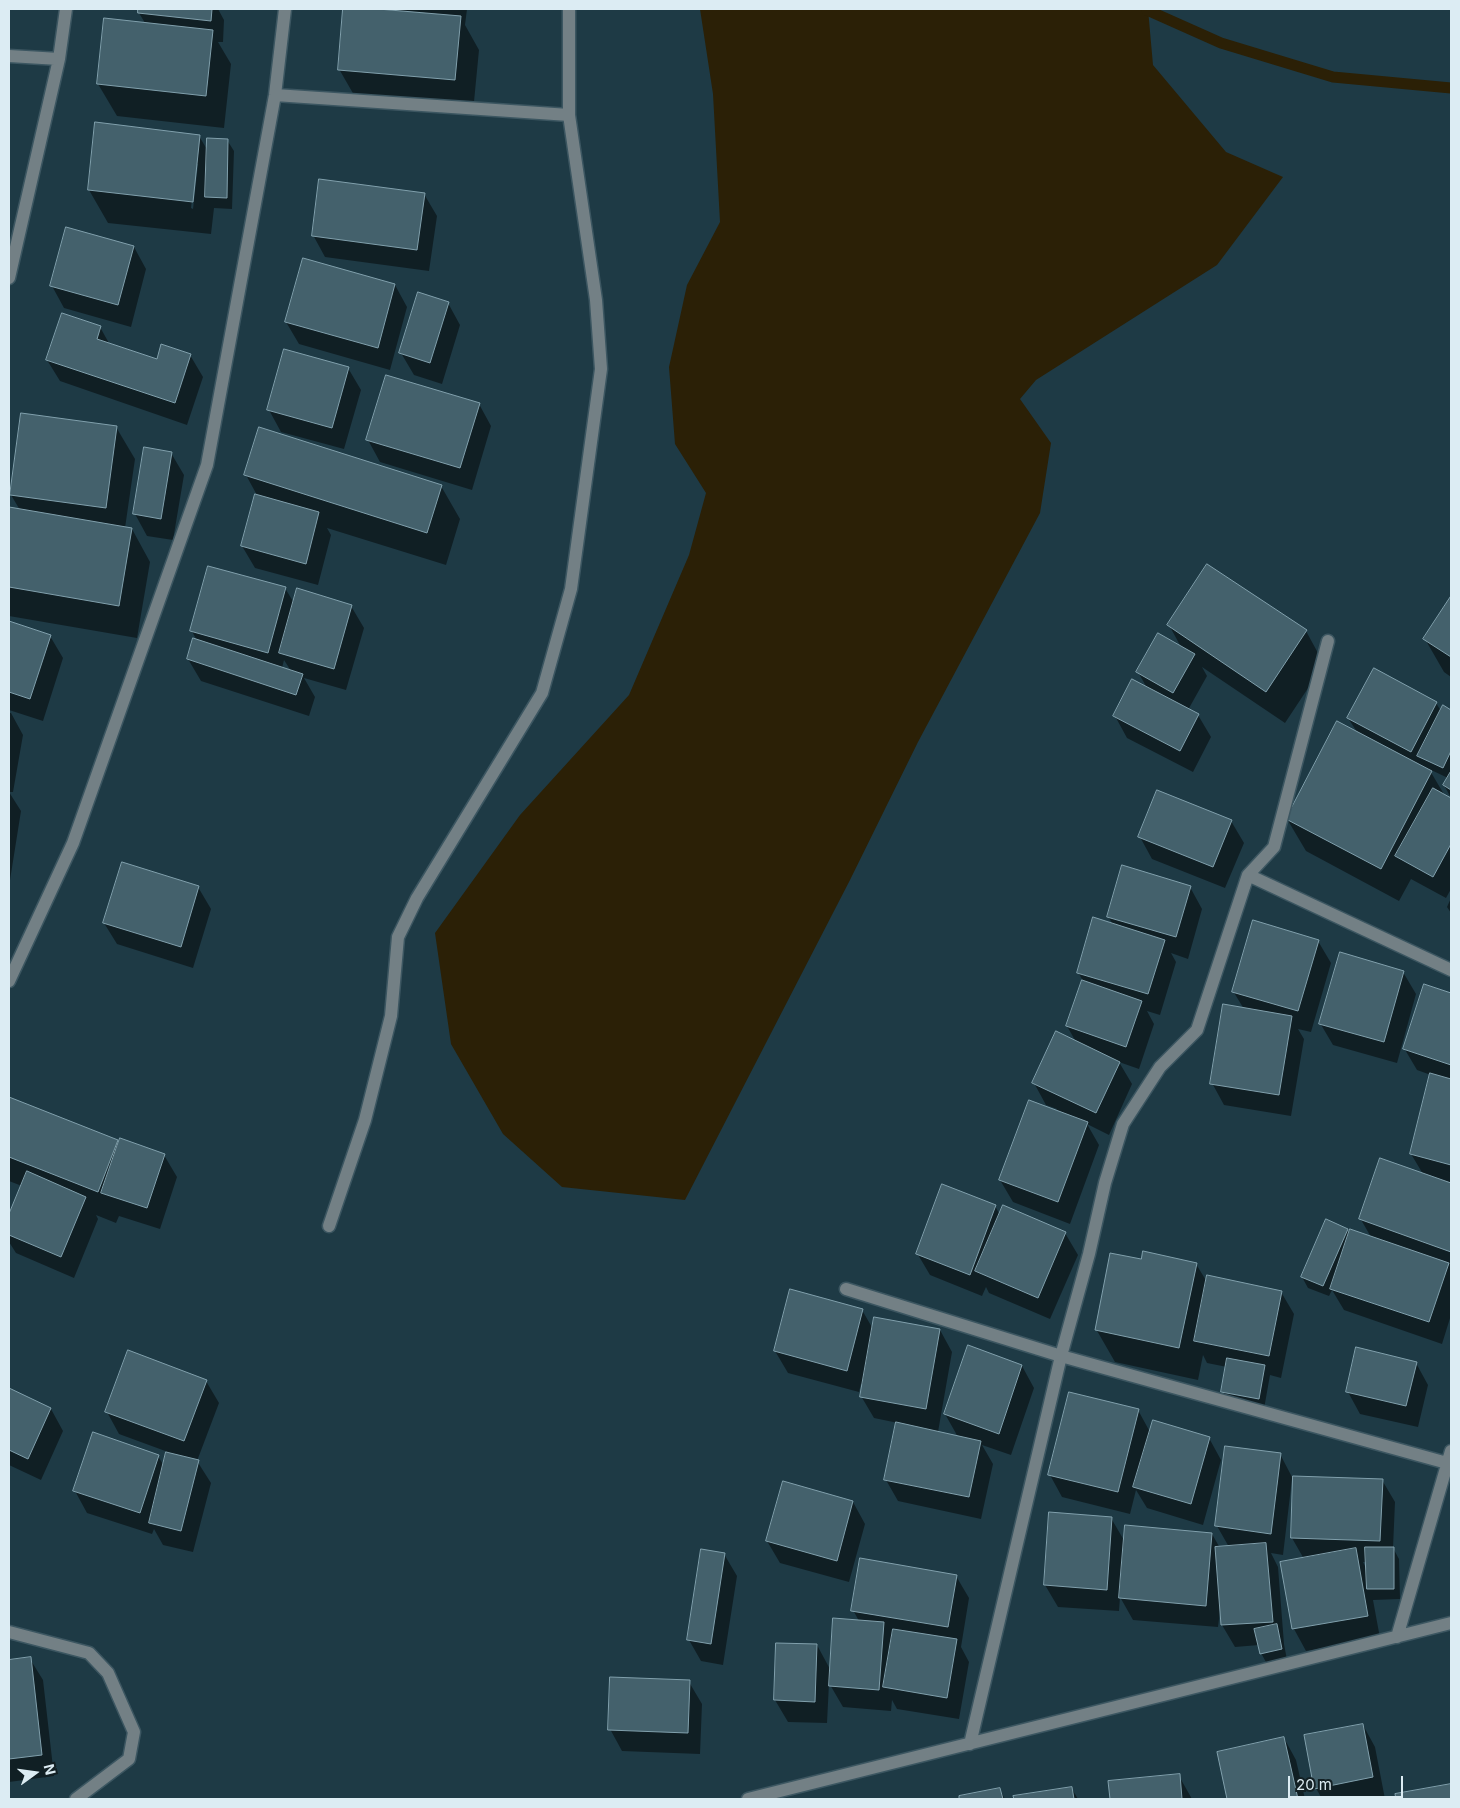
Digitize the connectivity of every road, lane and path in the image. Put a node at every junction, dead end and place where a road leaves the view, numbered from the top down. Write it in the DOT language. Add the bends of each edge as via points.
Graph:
graph roads {
  1 [pos="66,9"];
  2 [pos="284,9"];
  3 [pos="569,9"];
  4 [pos="9,56"];
  5 [pos="59,59"];
  6 [pos="274,95"];
  7 [pos="568,115"];
  8 [pos="9,278"];
  9 [pos="1328,641"];
  10 [pos="1248,875"];
  11 [pos="1451,970"];
  12 [pos="9,981"];
  13 [pos="330,1226"];
  14 [pos="846,1289"];
  15 [pos="1061,1356"];
  16 [pos="1449,1457"];
  17 [pos="1451,1623"];
  18 [pos="9,1632"];
  19 [pos="1397,1637"];
  20 [pos="970,1744"];
  21 [pos="76,1799"];
  22 [pos="748,1799"];
  1 -- 5 [label="street"];
  2 -- 6 [label="street"];
  3 -- 7 [label="street"];
  4 -- 5 [label="street"];
  5 -- 8 [label="street"];
  6 -- 7 [label="street"];
  6 -- 12 [label="street" via="207,465 72,843"];
  7 -- 13 [label="street" via="596,300 601,369 571,589 542,692 417,898 398,937 391,1016 365,1120"];
  9 -- 10 [label="street" via="1274,846"];
  10 -- 11 [label="street"];
  10 -- 15 [label="street" via="1197,1030 1160,1067 1123,1124"];
  14 -- 15 [label="street"];
  15 -- 16 [label="street"];
  15 -- 20 [label="street"];
  16 -- 19 [label="street"];
  17 -- 19 [label="street"];
  18 -- 21 [label="street" via="89,1653 108,1673 134,1732 129,1759"];
  19 -- 20 [label="street"];
  20 -- 22 [label="street"];
}
